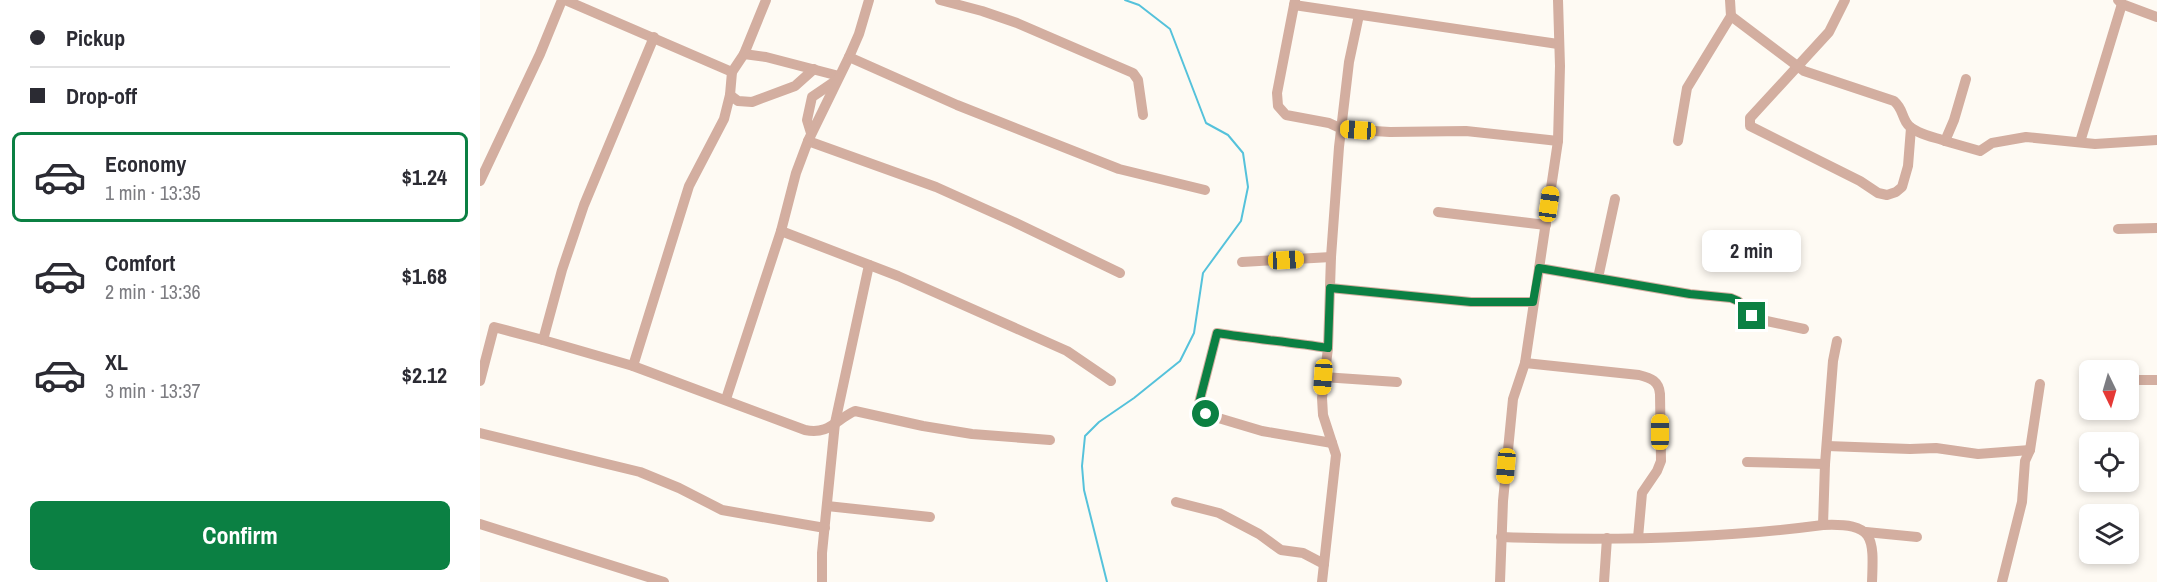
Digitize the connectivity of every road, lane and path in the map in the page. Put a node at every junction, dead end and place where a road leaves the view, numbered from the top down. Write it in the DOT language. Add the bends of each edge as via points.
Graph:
graph roads {
  1 [pos="564,0"];
  2 [pos="766,0"];
  3 [pos="869,0"];
  4 [pos="940,0"];
  5 [pos="1558,0"];
  6 [pos="1730,0"];
  7 [pos="1831,0"];
  8 [pos="2120,2"];
  9 [pos="1295,3"];
  10 [pos="1843,3"];
  11 [pos="1359,15"];
  12 [pos="1731,16"];
  13 [pos="2157,17"];
  14 [pos="654,37"];
  15 [pos="1558,44"];
  16 [pos="744,54"];
  17 [pos="849,57"];
  18 [pos="1798,66"];
  19 [pos="814,69"];
  20 [pos="732,72"];
  21 [pos="838,78"];
  22 [pos="1966,79"];
  23 [pos="730,95"];
  24 [pos="1143,115"];
  25 [pos="1911,128"];
  26 [pos="1342,129"];
  27 [pos="810,137"];
  28 [pos="2157,140"];
  29 [pos="1558,141"];
  30 [pos="1678,141"];
  31 [pos="1945,141"];
  32 [pos="2080,142"];
  33 [pos="480,181"];
  34 [pos="1205,190"];
  35 [pos="1615,200"];
  36 [pos="1438,213"];
  37 [pos="1546,225"];
  38 [pos="2157,228"];
  39 [pos="2118,229"];
  40 [pos="781,231"];
  41 [pos="1331,257"];
  42 [pos="1242,262"];
  43 [pos="869,265"];
  44 [pos="1539,268"];
  45 [pos="1120,273"];
  46 [pos="1598,278"];
  47 [pos="1330,288"];
  48 [pos="1533,302"];
  49 [pos="1804,329"];
  50 [pos="543,340"];
  51 [pos="1837,341"];
  52 [pos="1328,348"];
  53 [pos="1526,363"];
  54 [pos="633,366"];
  55 [pos="1323,377"];
  56 [pos="2139,380"];
  57 [pos="2157,380"];
  58 [pos="480,381"];
  59 [pos="1111,381"];
  60 [pos="1397,382"];
  61 [pos="2040,384"];
  62 [pos="726,399"];
  63 [pos="835,423"];
  64 [pos="480,433"];
  65 [pos="1050,440"];
  66 [pos="1332,443"];
  67 [pos="1827,446"];
  68 [pos="2030,450"];
  69 [pos="1747,462"];
  70 [pos="1825,464"];
  71 [pos="1176,502"];
  72 [pos="827,506"];
  73 [pos="930,517"];
  74 [pos="480,524"];
  75 [pos="1823,525"];
  76 [pos="825,528"];
  77 [pos="1866,532"];
  78 [pos="1501,537"];
  79 [pos="1917,537"];
  80 [pos="1607,538"];
  81 [pos="1638,538"];
  82 [pos="1324,564"];
  83 [pos="664,582"];
  84 [pos="822,582"];
  85 [pos="1322,582"];
  86 [pos="1500,582"];
  87 [pos="1604,582"];
  88 [pos="1872,582"];
  89 [pos="2002,582"];
  1 -- 14 [label="street"];
  1 -- 33 [label="street"];
  2 -- 16 [label="street"];
  3 -- 17 [label="street"];
  4 -- 24 [label="street" via="1017,23 1133,73 1138,80"];
  5 -- 15 [label="street"];
  6 -- 12 [label="street"];
  7 -- 10 [label="street"];
  8 -- 13 [label="street"];
  8 -- 32 [label="street"];
  9 -- 11 [label="street"];
  9 -- 26 [label="street" via="1277,93 1278,106 1286,115"];
  10 -- 18 [label="street" via="1829,32"];
  11 -- 15 [label="street"];
  11 -- 26 [label="street"];
  12 -- 18 [label="street"];
  12 -- 30 [label="street" via="1686,88"];
  14 -- 20 [label="street"];
  14 -- 50 [label="street" via="584,205"];
  15 -- 29 [label="street"];
  16 -- 19 [label="street"];
  16 -- 20 [label="street"];
  17 -- 21 [label="street"];
  17 -- 34 [label="street" via="1119,169"];
  18 -- 25 [label="street" via="1894,101"];
  18 -- 25 [label="street" via="1750,118 1750,126 1887,195 1902,187"];
  19 -- 21 [label="street"];
  19 -- 23 [label="street" via="795,86 752,102 738,101"];
  20 -- 23 [label="street"];
  21 -- 27 [label="street"];
  21 -- 27 [label="street" via="812,97 807,120"];
  22 -- 31 [label="street"];
  23 -- 54 [label="street" via="724,119 689,186"];
  25 -- 31 [label="street"];
  26 -- 29 [label="street" via="1466,131"];
  26 -- 41 [label="street"];
  27 -- 40 [label="street"];
  27 -- 45 [label="street" via="936,187"];
  28 -- 32 [label="street"];
  29 -- 37 [label="street"];
  31 -- 32 [label="street" via="1980,151 1992,143 2026,137"];
  35 -- 46 [label="street"];
  36 -- 37 [label="street"];
  37 -- 44 [label="street"];
  38 -- 39 [label="street"];
  40 -- 43 [label="street"];
  40 -- 62 [label="street"];
  41 -- 42 [label="street"];
  41 -- 47 [label="street"];
  43 -- 59 [label="street" via="1067,351"];
  43 -- 63 [label="street"];
  44 -- 46 [label="street"];
  44 -- 48 [label="street"];
  46 -- 49 [label="street" via="1731,298 1752,316"];
  47 -- 48 [label="street" via="1471,302"];
  47 -- 52 [label="street"];
  48 -- 53 [label="street"];
  50 -- 54 [label="street"];
  50 -- 58 [label="street" via="494,327"];
  51 -- 67 [label="street"];
  52 -- 55 [label="street"];
  52 -- 66 [label="street" via="1217,333 1199,403 1206,414 1285,436"];
  53 -- 78 [label="street" via="1513,399"];
  53 -- 81 [label="street" via="1639,375 1657,384 1661,461 1642,493"];
  54 -- 62 [label="street"];
  55 -- 60 [label="street"];
  55 -- 66 [label="street" via="1323,415"];
  56 -- 57 [label="street"];
  61 -- 68 [label="street"];
  62 -- 63 [label="street" via="806,430 826,430"];
  63 -- 65 [label="street" via="855,411 863,411 963,432"];
  63 -- 72 [label="street"];
  64 -- 76 [label="street" via="640,472 722,510"];
  66 -- 82 [label="street" via="1336,455"];
  67 -- 68 [label="street" via="1936,448 1978,454"];
  67 -- 70 [label="street"];
  68 -- 89 [label="street"];
  69 -- 70 [label="street"];
  70 -- 75 [label="street"];
  71 -- 82 [label="street" via="1219,513 1281,550 1303,553"];
  72 -- 73 [label="street"];
  72 -- 76 [label="street"];
  74 -- 83 [label="street"];
  75 -- 77 [label="street" via="1844,524"];
  75 -- 81 [label="street"];
  76 -- 84 [label="street"];
  77 -- 79 [label="street"];
  77 -- 88 [label="street" via="1872,540"];
  78 -- 80 [label="street"];
  78 -- 86 [label="street"];
  80 -- 81 [label="street"];
  80 -- 87 [label="street"];
  82 -- 85 [label="street"];
}
